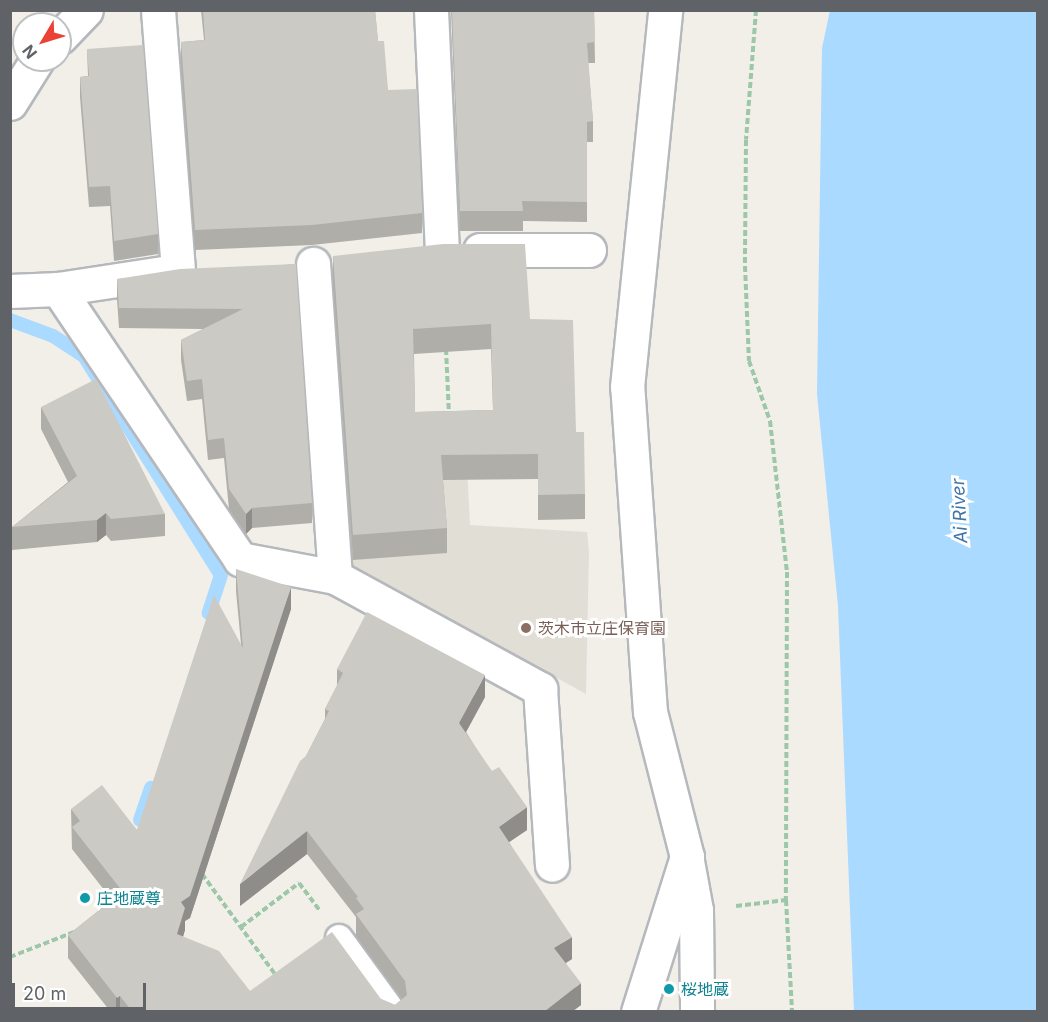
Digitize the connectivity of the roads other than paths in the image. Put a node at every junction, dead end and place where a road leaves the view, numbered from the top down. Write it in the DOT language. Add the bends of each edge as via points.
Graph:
graph roads {
  1 [pos="86,10"];
  2 [pos="158,10"];
  3 [pos="431,10"];
  4 [pos="665,10"];
  5 [pos="72,25"];
  6 [pos="30,72"];
  7 [pos="10,103"];
  8 [pos="442,250"];
  9 [pos="589,250"];
  10 [pos="406,254"];
  11 [pos="348,260"];
  12 [pos="313,264"];
  13 [pos="279,265"];
  14 [pos="212,268"];
  15 [pos="178,270"];
  16 [pos="58,289"];
  17 [pos="10,291"];
  18 [pos="335,576"];
  19 [pos="687,857"];
  20 [pos="552,865"];
  21 [pos="339,938"];
  22 [pos="393,1011"];
  23 [pos="638,1011"];
  24 [pos="697,1011"];
  1 -- 5 [label="street"];
  2 -- 15 [label="street"];
  3 -- 8 [label="street"];
  4 -- 19 [label="street" via="627,387 650,712"];
  6 -- 7 [label="street"];
  8 -- 9 [label="street"];
  8 -- 10 [label="street"];
  11 -- 12 [label="street"];
  12 -- 13 [label="street"];
  12 -- 18 [label="street"];
  14 -- 15 [label="street"];
  15 -- 16 [label="street"];
  16 -- 17 [label="street"];
  16 -- 18 [label="street" via="240,559"];
  18 -- 20 [label="street" via="540,689"];
  19 -- 23 [label="street"];
  19 -- 24 [label="street" via="696,910"];
  21 -- 22 [label="lane"];
}
